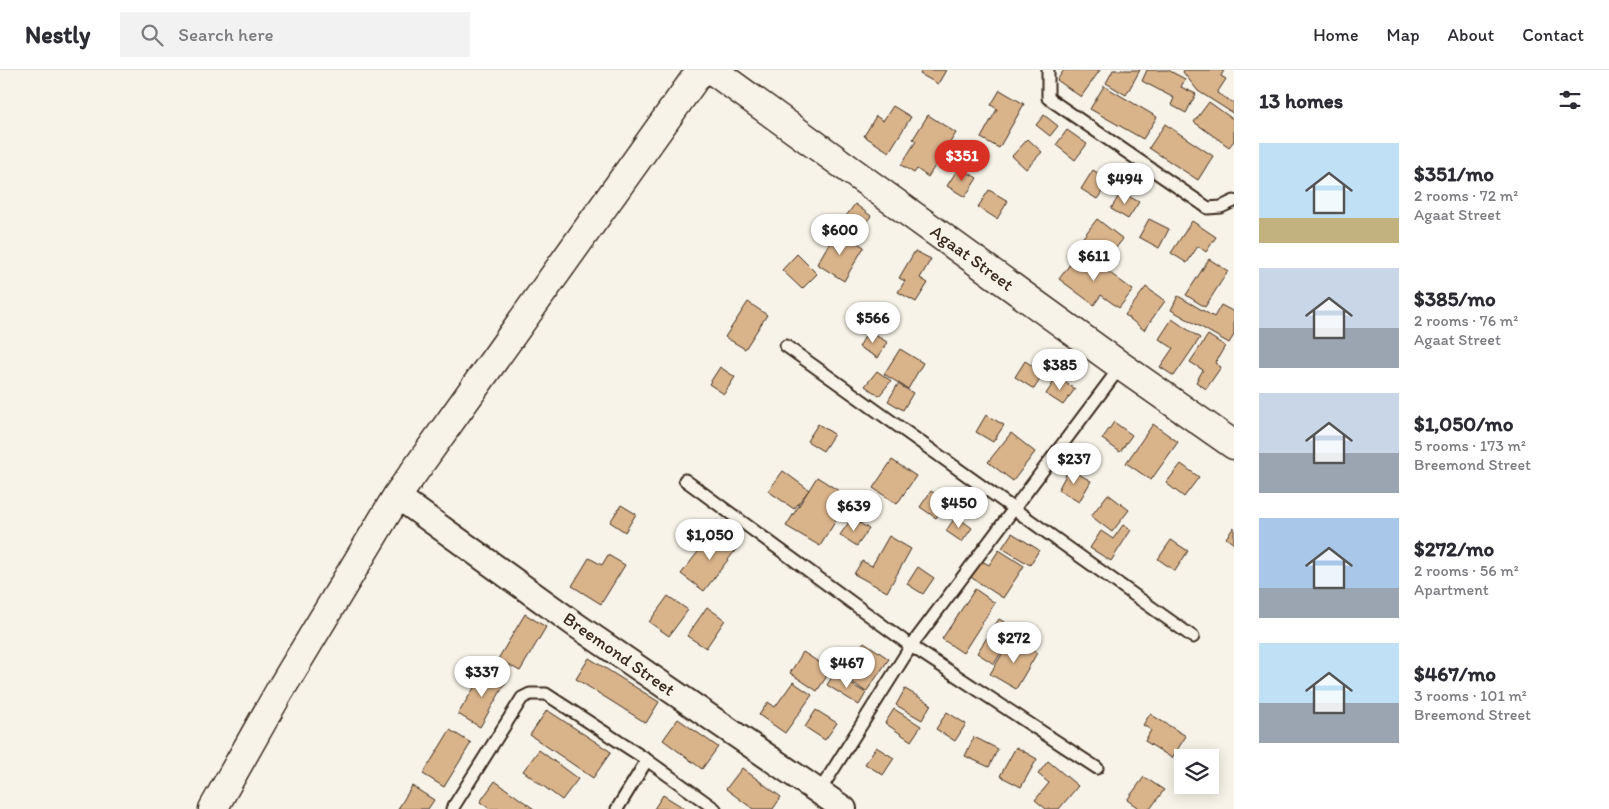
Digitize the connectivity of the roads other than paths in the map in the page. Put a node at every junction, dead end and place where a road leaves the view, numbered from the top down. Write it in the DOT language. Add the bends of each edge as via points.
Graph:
graph roads {
  1 [pos="701,70"];
  2 [pos="712,70"];
  3 [pos="1048,70"];
  4 [pos="1234,201"];
  5 [pos="786,346"];
  6 [pos="1121,366"];
  7 [pos="1234,445"];
  8 [pos="685,480"];
  9 [pos="397,496"];
  10 [pos="1013,509"];
  11 [pos="1193,637"];
  12 [pos="911,646"];
  13 [pos="647,760"];
  14 [pos="1097,768"];
  15 [pos="819,792"];
  16 [pos="213,809"];
  17 [pos="452,809"];
  18 [pos="618,809"];
  19 [pos="716,809"];
  20 [pos="844,809"];
  1 -- 9 [label="street"];
  2 -- 6 [label="street, Agaat Street"];
  3 -- 4 [label="lane" via="1048,98 1208,208"];
  5 -- 10 [label="lane"];
  6 -- 7 [label="street, Agaat Street"];
  6 -- 10 [label="lane"];
  8 -- 12 [label="lane"];
  9 -- 15 [label="street, Breemond Street"];
  9 -- 16 [label="street"];
  10 -- 11 [label="lane"];
  10 -- 12 [label="lane"];
  12 -- 14 [label="lane"];
  12 -- 15 [label="lane"];
  13 -- 17 [label="lane" via="546,694 530,694 522,698"];
  13 -- 18 [label="lane"];
  13 -- 19 [label="lane"];
  15 -- 20 [label="street, Breemond Street"];
}
